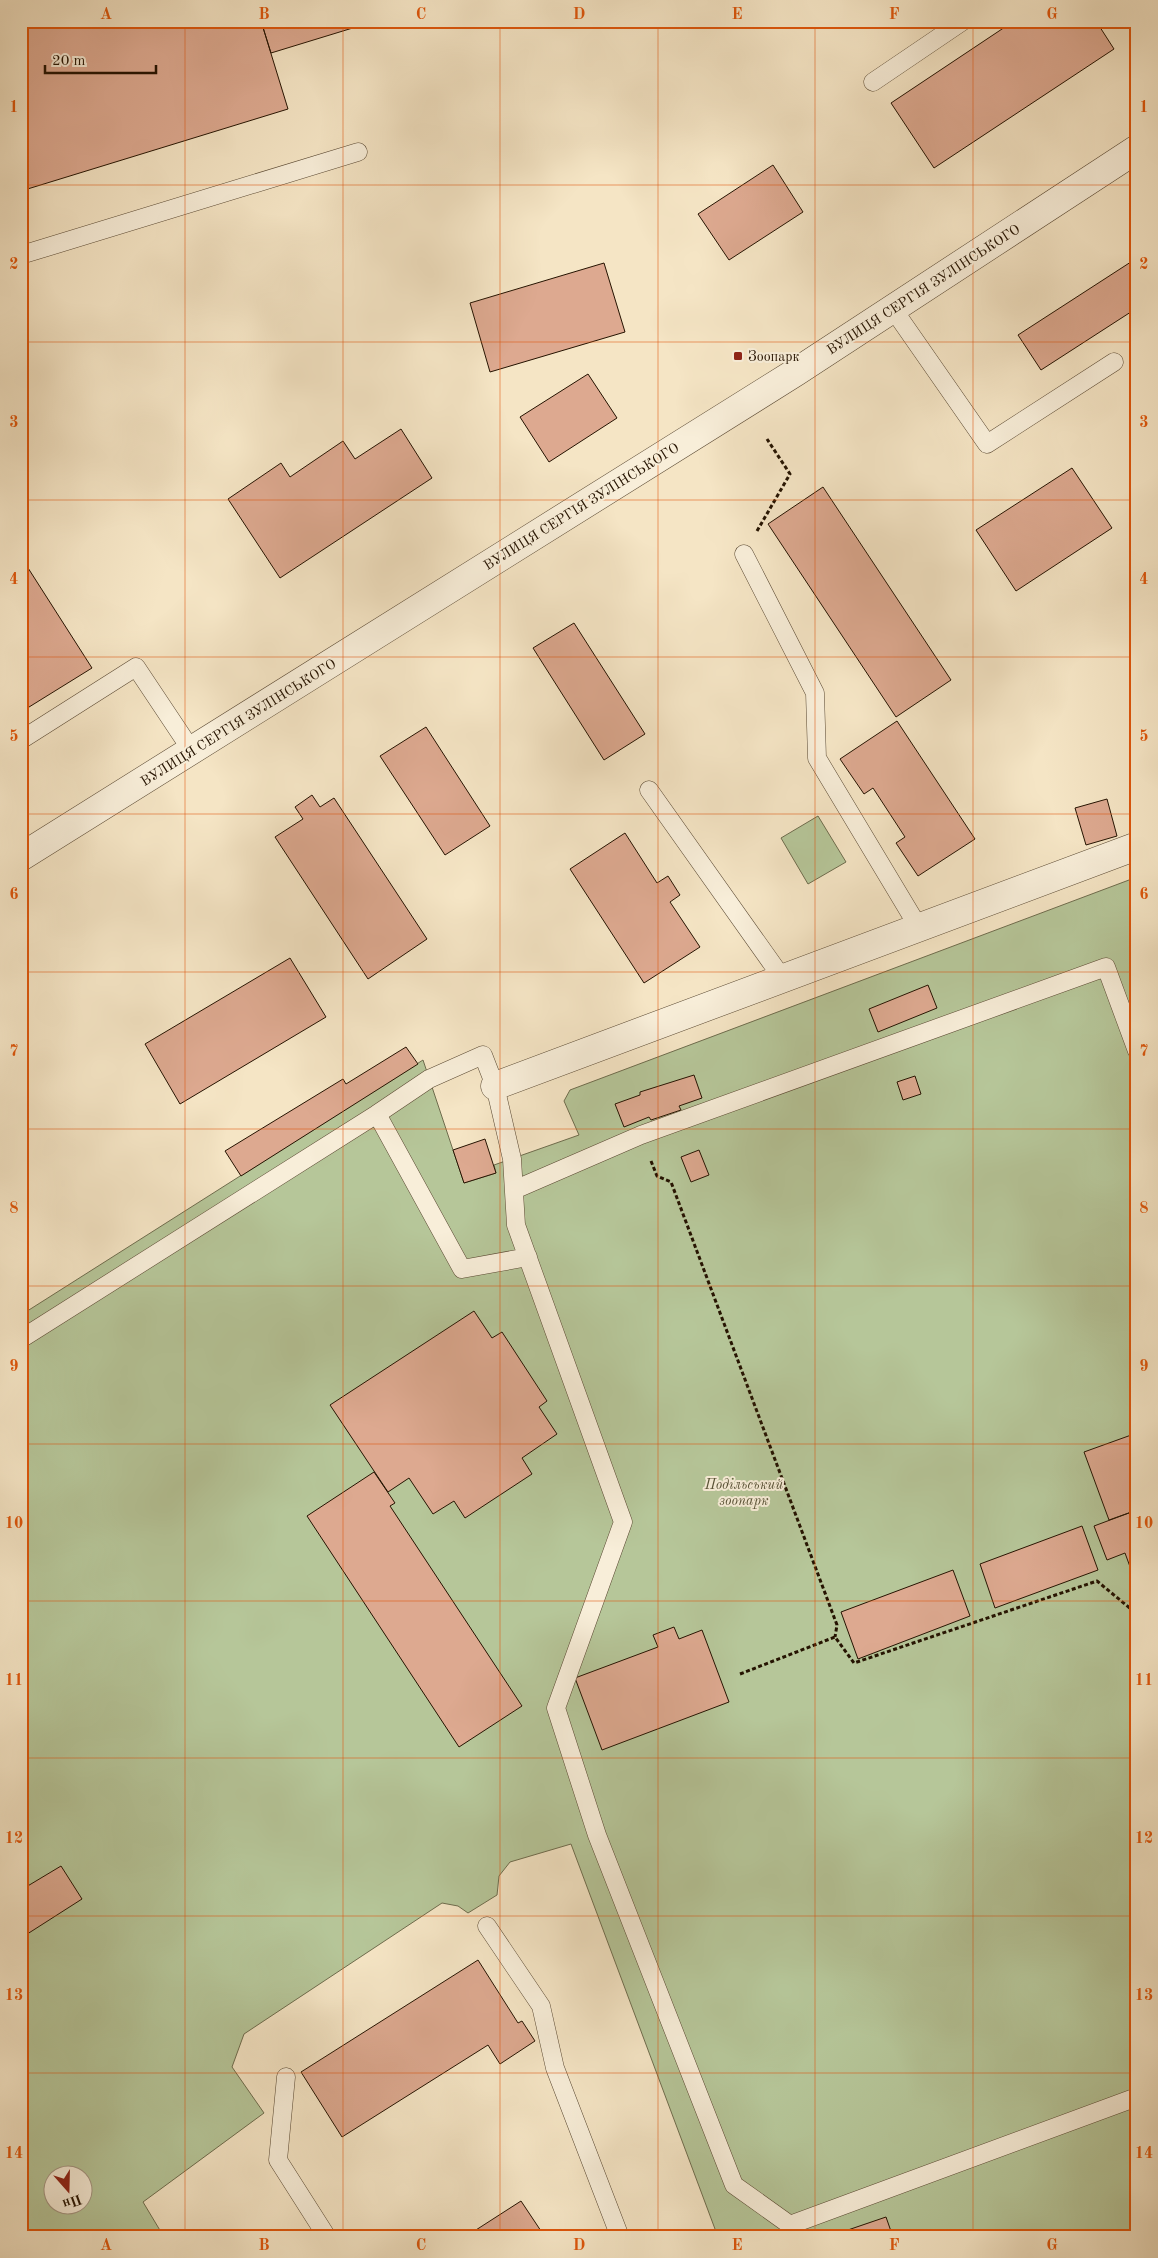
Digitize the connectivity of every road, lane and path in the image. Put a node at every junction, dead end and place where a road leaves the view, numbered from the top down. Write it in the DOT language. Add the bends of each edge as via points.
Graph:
graph roads {
  1 [pos="963,21"];
  2 [pos="872,82"];
  3 [pos="1137,149"];
  4 [pos="358,152"];
  5 [pos="21,255"];
  6 [pos="893,309"];
  7 [pos="1114,362"];
  8 [pos="767,439"];
  9 [pos="744,554"];
  10 [pos="21,740"];
  11 [pos="192,750"];
  12 [pos="649,790"];
  13 [pos="1137,846"];
  14 [pos="21,857"];
  15 [pos="919,928"];
  16 [pos="783,978"];
  17 [pos="1137,1051"];
  18 [pos="494,1086"];
  19 [pos="377,1114"];
  20 [pos="641,1135"];
  21 [pos="514,1190"];
  22 [pos="528,1257"];
  23 [pos="21,1338"];
  24 [pos="1137,1614"];
  25 [pos="835,1637"];
  26 [pos="740,1674"];
  27 [pos="487,1926"];
  28 [pos="286,2077"];
  29 [pos="1137,2097"];
  30 [pos="327,2237"];
  31 [pos="620,2237"];
  1 -- 2 [label="lane"];
  3 -- 6 [label="street, ВУЛИЦЯ СЕРГІЯ ЗУЛІНСЬКОГО"];
  4 -- 5 [label="lane"];
  6 -- 7 [label="lane" via="987,444"];
  6 -- 11 [label="street, ВУЛИЦЯ СЕРГІЯ ЗУЛІНСЬКОГО"];
  8 -- 9 [label="path" via="790,474"];
  9 -- 15 [label="lane" via="815,693 817,758"];
  10 -- 11 [label="lane" via="136,667"];
  11 -- 14 [label="street, ВУЛИЦЯ СЕРГІЯ ЗУЛІНСЬКОГО"];
  12 -- 16 [label="lane"];
  13 -- 15 [label="street"];
  15 -- 16 [label="street"];
  16 -- 18 [label="street"];
  17 -- 20 [label="lane" via="1106,967"];
  18 -- 19 [label="lane" via="484,1055 430,1079"];
  18 -- 21 [label="lane" via="512,1158"];
  19 -- 22 [label="lane" via="462,1269"];
  19 -- 23 [label="lane"];
  20 -- 21 [label="lane"];
  20 -- 25 [label="path" via="657,1176 671,1182 837,1625"];
  21 -- 22 [label="lane" via="516,1225"];
  22 -- 29 [label="lane" via="623,1522 556,1708 597,1835 734,2185 790,2226"];
  24 -- 25 [label="path" via="1097,1581 854,1662"];
  25 -- 26 [label="path"];
  27 -- 31 [label="lane" via="541,2006 555,2068"];
  28 -- 30 [label="lane" via="278,2160"];
}
